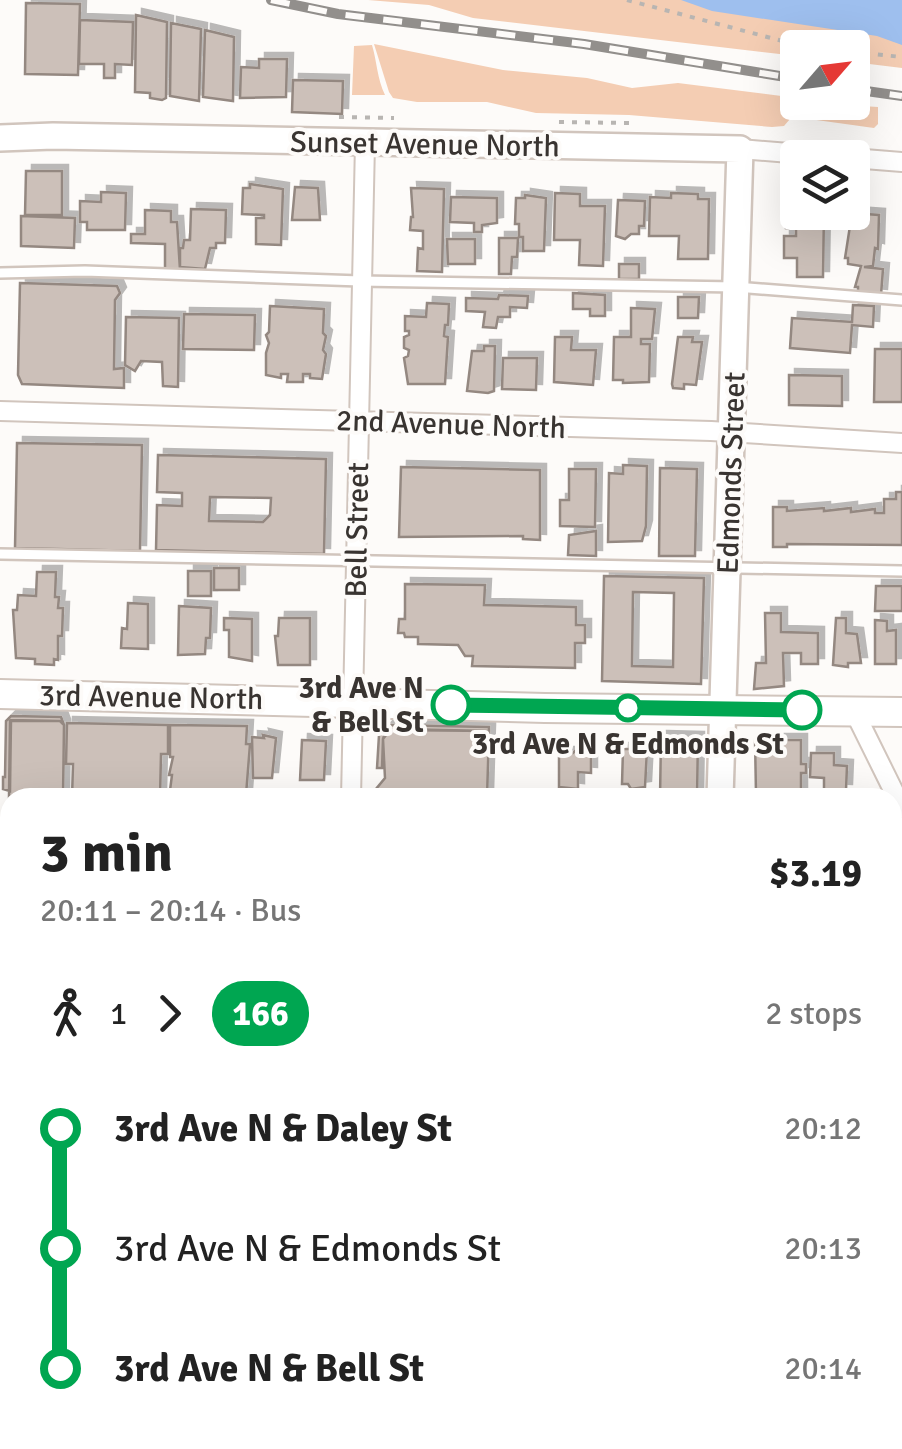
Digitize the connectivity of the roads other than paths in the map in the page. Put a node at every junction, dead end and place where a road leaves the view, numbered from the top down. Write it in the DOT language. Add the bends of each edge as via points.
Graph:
graph roads {
  1 [pos="0,138"];
  2 [pos="365,143"];
  3 [pos="740,149"];
  4 [pos="780,152"];
  5 [pos="870,159"];
  6 [pos="902,162"];
  7 [pos="0,273"];
  8 [pos="360,281"];
  9 [pos="736,287"];
  10 [pos="902,300"];
  11 [pos="0,411"];
  12 [pos="358,420"];
  13 [pos="734,432"];
  14 [pos="902,443"];
  15 [pos="0,554"];
  16 [pos="356,561"];
  17 [pos="728,568"];
  18 [pos="902,571"];
  19 [pos="0,694"];
  20 [pos="354,701"];
  21 [pos="722,708"];
  22 [pos="854,712"];
  23 [pos="902,712"];
  24 [pos="351,788"];
  25 [pos="720,788"];
  26 [pos="892,788"];
  1 -- 2 [label="street, Sunset Avenue North"];
  2 -- 3 [label="street, Sunset Avenue North"];
  2 -- 8 [label="street, Bell Street"];
  3 -- 4 [label="street, Sunset Avenue North"];
  3 -- 9 [label="street, Edmonds Street"];
  5 -- 6 [label="street, Sunset Avenue North"];
  7 -- 8 [label="lane"];
  8 -- 9 [label="lane"];
  8 -- 12 [label="street, Bell Street"];
  9 -- 10 [label="lane"];
  9 -- 13 [label="street, Edmonds Street"];
  11 -- 12 [label="street, 2nd Avenue North"];
  12 -- 13 [label="street, 2nd Avenue North"];
  12 -- 16 [label="street, Bell Street"];
  13 -- 14 [label="street, 2nd Avenue North"];
  13 -- 17 [label="street, Edmonds Street"];
  15 -- 16 [label="lane"];
  16 -- 17 [label="lane"];
  16 -- 20 [label="street, Bell Street"];
  17 -- 18 [label="lane"];
  17 -- 21 [label="street, Edmonds Street"];
  19 -- 20 [label="main road, 3rd Avenue North"];
  20 -- 21 [label="main road, 3rd Avenue North"];
  20 -- 24 [label="street, Bell Street"];
  21 -- 22 [label="main road, 3rd Avenue North"];
  21 -- 25 [label="street, Edmonds Street"];
  22 -- 23 [label="main road, 3rd Avenue North"];
  22 -- 26 [label="street"];
}
